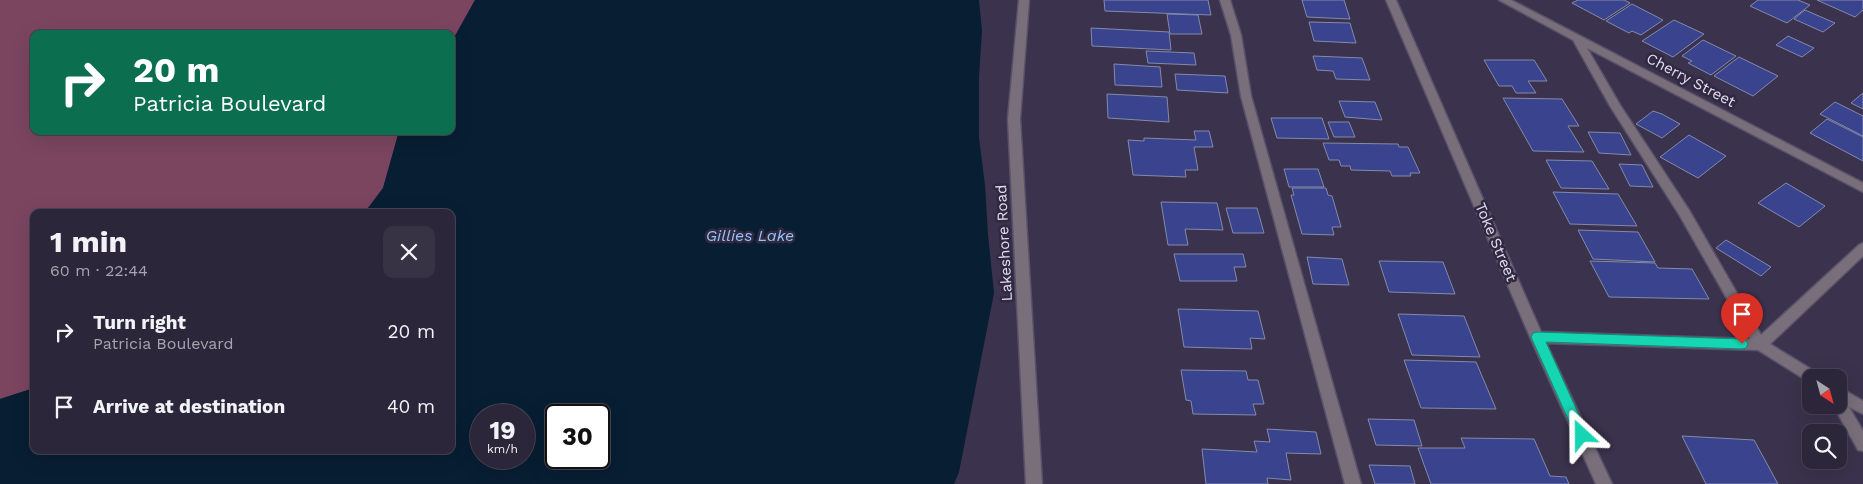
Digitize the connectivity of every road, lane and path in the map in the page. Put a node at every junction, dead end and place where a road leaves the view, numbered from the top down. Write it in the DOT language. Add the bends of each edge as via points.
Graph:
graph roads {
  1 [pos="1024,0"];
  2 [pos="1225,0"];
  3 [pos="1391,0"];
  4 [pos="1504,0"];
  5 [pos="1576,37"];
  6 [pos="1863,188"];
  7 [pos="1863,248"];
  8 [pos="1538,337"];
  9 [pos="1760,345"];
  10 [pos="1802,371"];
  11 [pos="1848,399"];
  12 [pos="1863,408"];
  13 [pos="1846,414"];
  14 [pos="1863,445"];
  15 [pos="1034,484"];
  16 [pos="1354,484"];
  17 [pos="1604,484"];
  1 -- 15 [label="street, Lakeshore Road" via="1014,118"];
  2 -- 16 [label="street" via="1236,35 1246,96"];
  3 -- 8 [label="street, Toke Street"];
  4 -- 5 [label="street, Cherry Street"];
  5 -- 6 [label="street, Cherry Street"];
  5 -- 9 [label="street" via="1615,106 1685,213"];
  7 -- 9 [label="street"];
  8 -- 9 [label="street"];
  8 -- 17 [label="street, Toke Street"];
  9 -- 10 [label="street"];
  11 -- 12 [label="street"];
  13 -- 14 [label="street"];
}
